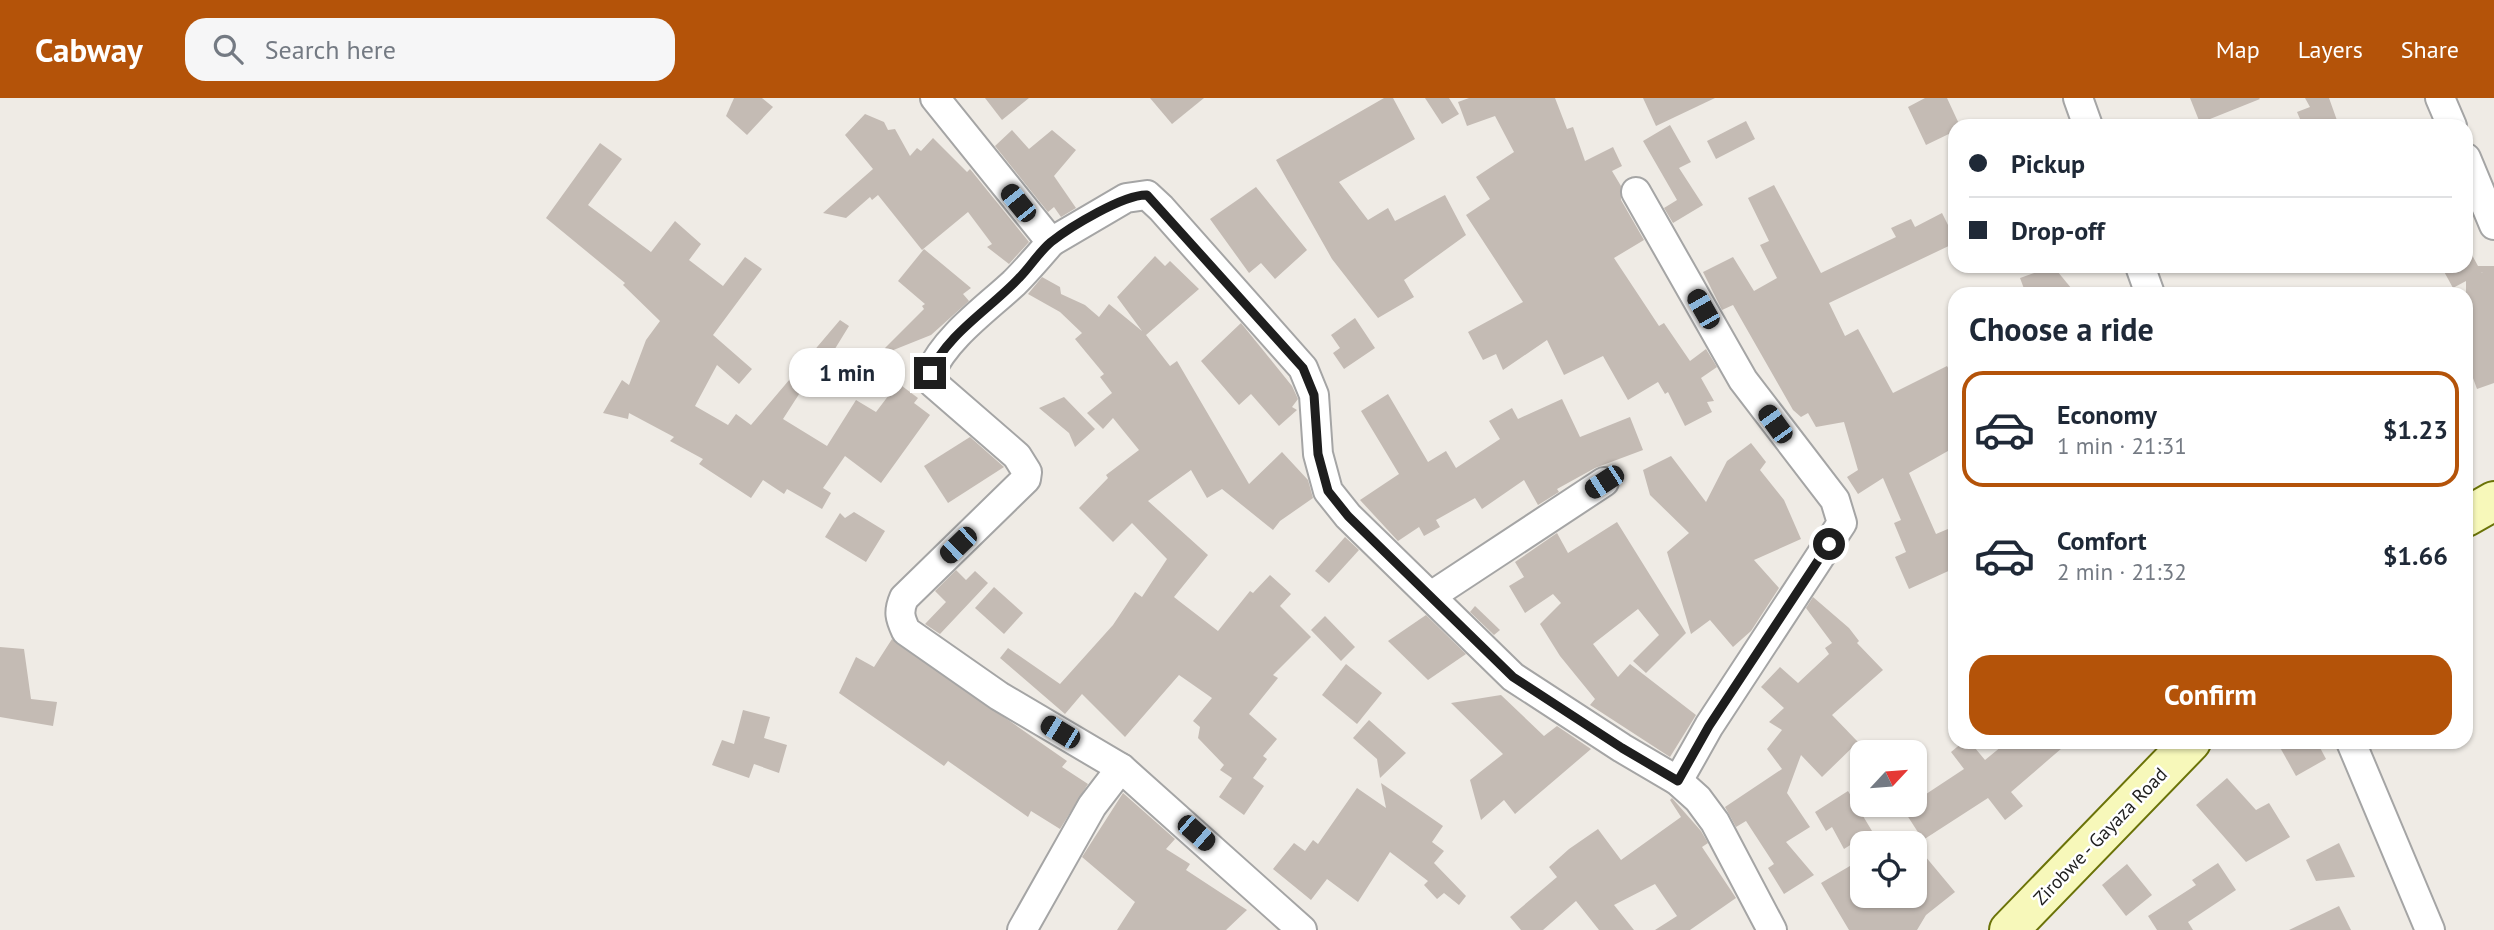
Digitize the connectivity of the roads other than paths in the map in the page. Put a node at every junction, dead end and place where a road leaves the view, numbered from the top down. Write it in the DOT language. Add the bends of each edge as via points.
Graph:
graph roads {
  1 [pos="935,98"];
  2 [pos="2078,98"];
  3 [pos="2440,98"];
  4 [pos="2086,119"];
  5 [pos="2449,119"];
  6 [pos="2473,175"];
  7 [pos="1636,192"];
  8 [pos="2494,225"];
  9 [pos="1051,242"];
  10 [pos="1604,482"];
  11 [pos="2494,501"];
  12 [pos="2473,513"];
  13 [pos="1431,596"];
  14 [pos="2184,749"];
  15 [pos="2354,749"];
  16 [pos="1121,768"];
  17 [pos="1678,781"];
  18 [pos="1022,930"];
  19 [pos="1302,930"];
  20 [pos="1772,930"];
  21 [pos="2009,930"];
  22 [pos="2430,930"];
  1 -- 9 [label="street"];
  2 -- 4 [label="street"];
  3 -- 5 [label="street"];
  6 -- 8 [label="street"];
  7 -- 17 [label="street" via="1743,380 1835,500 1842,523"];
  9 -- 13 [label="street" via="1126,198 1147,195 1303,368 1314,395 1318,454 1328,491"];
  9 -- 16 [label="street" via="951,342 930,373 933,383 1017,456 1026,479 904,598 899,611 906,631 999,696"];
  10 -- 13 [label="street"];
  11 -- 12 [label="street"];
  13 -- 17 [label="street" via="1513,677"];
  14 -- 21 [label="street, Zirobwe - Gayaza Road"];
  15 -- 22 [label="street"];
  16 -- 18 [label="street" via="1093,806"];
  16 -- 19 [label="street"];
  17 -- 20 [label="street" via="1715,822"];
}
